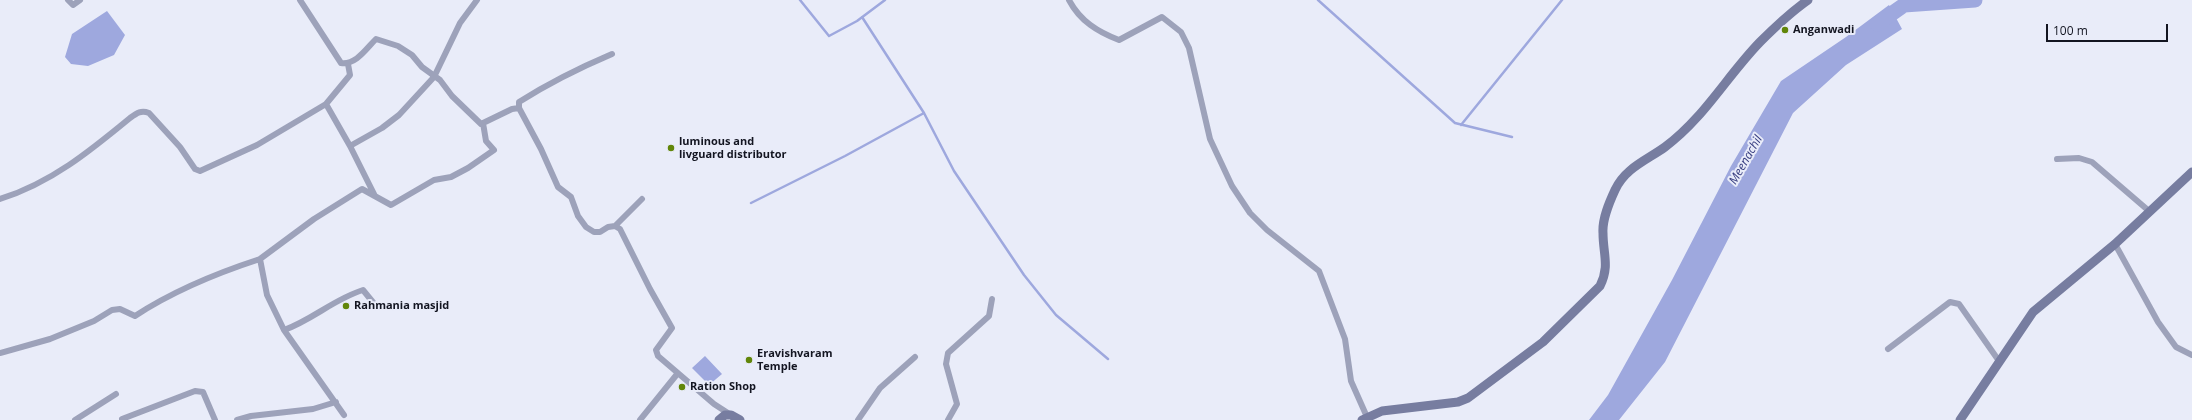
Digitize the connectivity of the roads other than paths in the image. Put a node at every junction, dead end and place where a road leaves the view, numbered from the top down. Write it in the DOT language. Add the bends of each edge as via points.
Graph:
graph roads {
  1 [pos="68,0"];
  2 [pos="80,0"];
  3 [pos="300,0"];
  4 [pos="477,0"];
  5 [pos="1069,0"];
  6 [pos="1808,0"];
  7 [pos="612,54"];
  8 [pos="348,64"];
  9 [pos="434,77"];
  10 [pos="326,104"];
  11 [pos="518,108"];
  12 [pos="483,123"];
  13 [pos="350,146"];
  14 [pos="2057,160"];
  15 [pos="2192,172"];
  16 [pos="375,196"];
  17 [pos="0,199"];
  18 [pos="642,199"];
  19 [pos="2149,211"];
  20 [pos="615,226"];
  21 [pos="2115,244"];
  22 [pos="260,260"];
  23 [pos="992,299"];
  24 [pos="376,306"];
  25 [pos="284,330"];
  26 [pos="1888,349"];
  27 [pos="0,353"];
  28 [pos="2192,355"];
  29 [pos="915,357"];
  30 [pos="1999,361"];
  31 [pos="678,373"];
  32 [pos="116,394"];
  33 [pos="336,402"];
  34 [pos="344,415"];
  35 [pos="732,415"];
  36 [pos="122,419"];
  37 [pos="1364,419"];
  38 [pos="75,420"];
  39 [pos="215,420"];
  40 [pos="237,420"];
  41 [pos="640,420"];
  42 [pos="719,420"];
  43 [pos="740,420"];
  44 [pos="858,420"];
  45 [pos="948,420"];
  46 [pos="1960,420"];
  1 -- 2 [label="street" via="73,5"];
  3 -- 8 [label="street" via="338,60"];
  4 -- 9 [label="street" via="460,23"];
  5 -- 37 [label="street" via="1096,31 1119,40 1162,17 1181,32 1189,48 1210,139 1232,186 1250,213 1267,230 1319,271 1345,339 1351,381"];
  6 -- 37 [label="main road" via="1760,42 1691,123 1665,147 1627,172 1616,188 1605,216 1602,233 1606,276 1600,286 1543,342 1468,398 1458,402 1382,411"];
  7 -- 11 [label="street" via="572,71 536,91 519,102"];
  8 -- 9 [label="street" via="376,39 398,46 412,55"];
  8 -- 10 [label="street" via="350,75"];
  9 -- 12 [label="street" via="440,80 472,116"];
  9 -- 13 [label="street" via="399,115"];
  10 -- 13 [label="street"];
  10 -- 17 [label="street" via="257,145 200,171 195,169 180,147 149,113 139,112 76,162 54,176"];
  11 -- 12 [label="street"];
  11 -- 20 [label="street" via="558,187 571,197 578,216 586,227 594,232 600,232"];
  12 -- 16 [label="street" via="486,141 494,150 468,168 451,177 434,180 391,205"];
  13 -- 16 [label="street"];
  14 -- 19 [label="street" via="2079,158 2092,162"];
  15 -- 19 [label="main road"];
  16 -- 22 [label="street" via="362,189"];
  18 -- 20 [label="street"];
  19 -- 21 [label="main road"];
  20 -- 31 [label="street" via="620,229 672,328 656,350 658,356"];
  21 -- 28 [label="street" via="2158,322 2176,347"];
  21 -- 30 [label="main road" via="2033,312"];
  22 -- 25 [label="street" via="267,295"];
  22 -- 27 [label="street" via="225,271 166,297 135,316 120,309 112,310 94,321 50,339"];
  23 -- 45 [label="street" via="989,316 948,353 946,364 957,404"];
  24 -- 25 [label="street" via="363,290 330,304 305,321"];
  25 -- 33 [label="street"];
  26 -- 30 [label="street" via="1950,302 1959,304"];
  29 -- 44 [label="street" via="880,388"];
  30 -- 46 [label="main road"];
  31 -- 35 [label="street" via="714,404"];
  31 -- 41 [label="street"];
  32 -- 38 [label="street"];
  33 -- 34 [label="street"];
  33 -- 40 [label="street" via="313,409"];
  35 -- 42 [label="main road" via="725,415"];
  35 -- 43 [label="main road"];
  36 -- 39 [label="street" via="195,391 203,392"];
}
